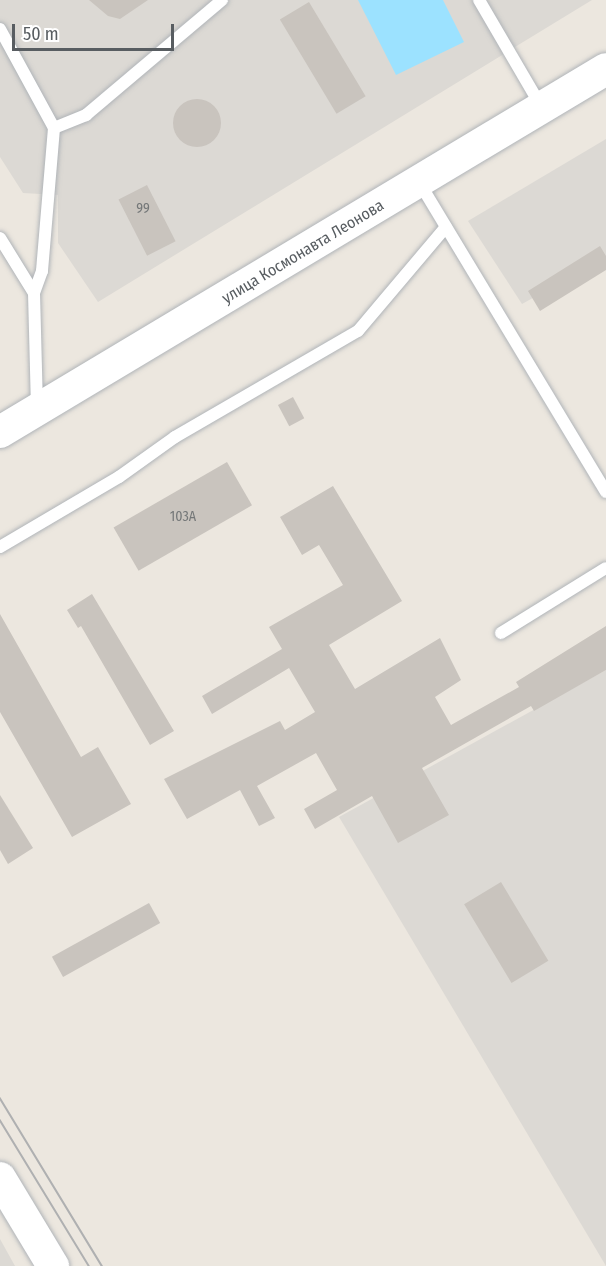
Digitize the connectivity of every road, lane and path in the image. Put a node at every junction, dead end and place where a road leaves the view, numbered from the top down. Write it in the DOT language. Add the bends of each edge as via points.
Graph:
graph roads {
  1 [pos="222,0"];
  2 [pos="479,0"];
  3 [pos="0,29"];
  4 [pos="606,69"];
  5 [pos="542,108"];
  6 [pos="54,128"];
  7 [pos="418,182"];
  8 [pos="446,227"];
  9 [pos="0,238"];
  10 [pos="33,293"];
  11 [pos="37,412"];
  12 [pos="0,432"];
  13 [pos="606,492"];
  14 [pos="0,547"];
  15 [pos="606,568"];
  16 [pos="501,633"];
  17 [pos="0,1178"];
  18 [pos="53,1266"];
  1 -- 6 [label="lane" via="86,115"];
  2 -- 5 [label="lane"];
  3 -- 6 [label="lane"];
  4 -- 5 [label="street, улица Космонавта Леонова"];
  5 -- 7 [label="street, улица Космонавта Леонова"];
  6 -- 10 [label="lane" via="42,271"];
  7 -- 8 [label="lane"];
  7 -- 11 [label="street, улица Космонавта Леонова"];
  8 -- 13 [label="lane"];
  8 -- 14 [label="lane" via="358,331 175,437 119,477"];
  9 -- 10 [label="lane"];
  10 -- 11 [label="lane"];
  11 -- 12 [label="street, улица Космонавта Леонова"];
  15 -- 16 [label="lane"];
  17 -- 18 [label="street"];
}
